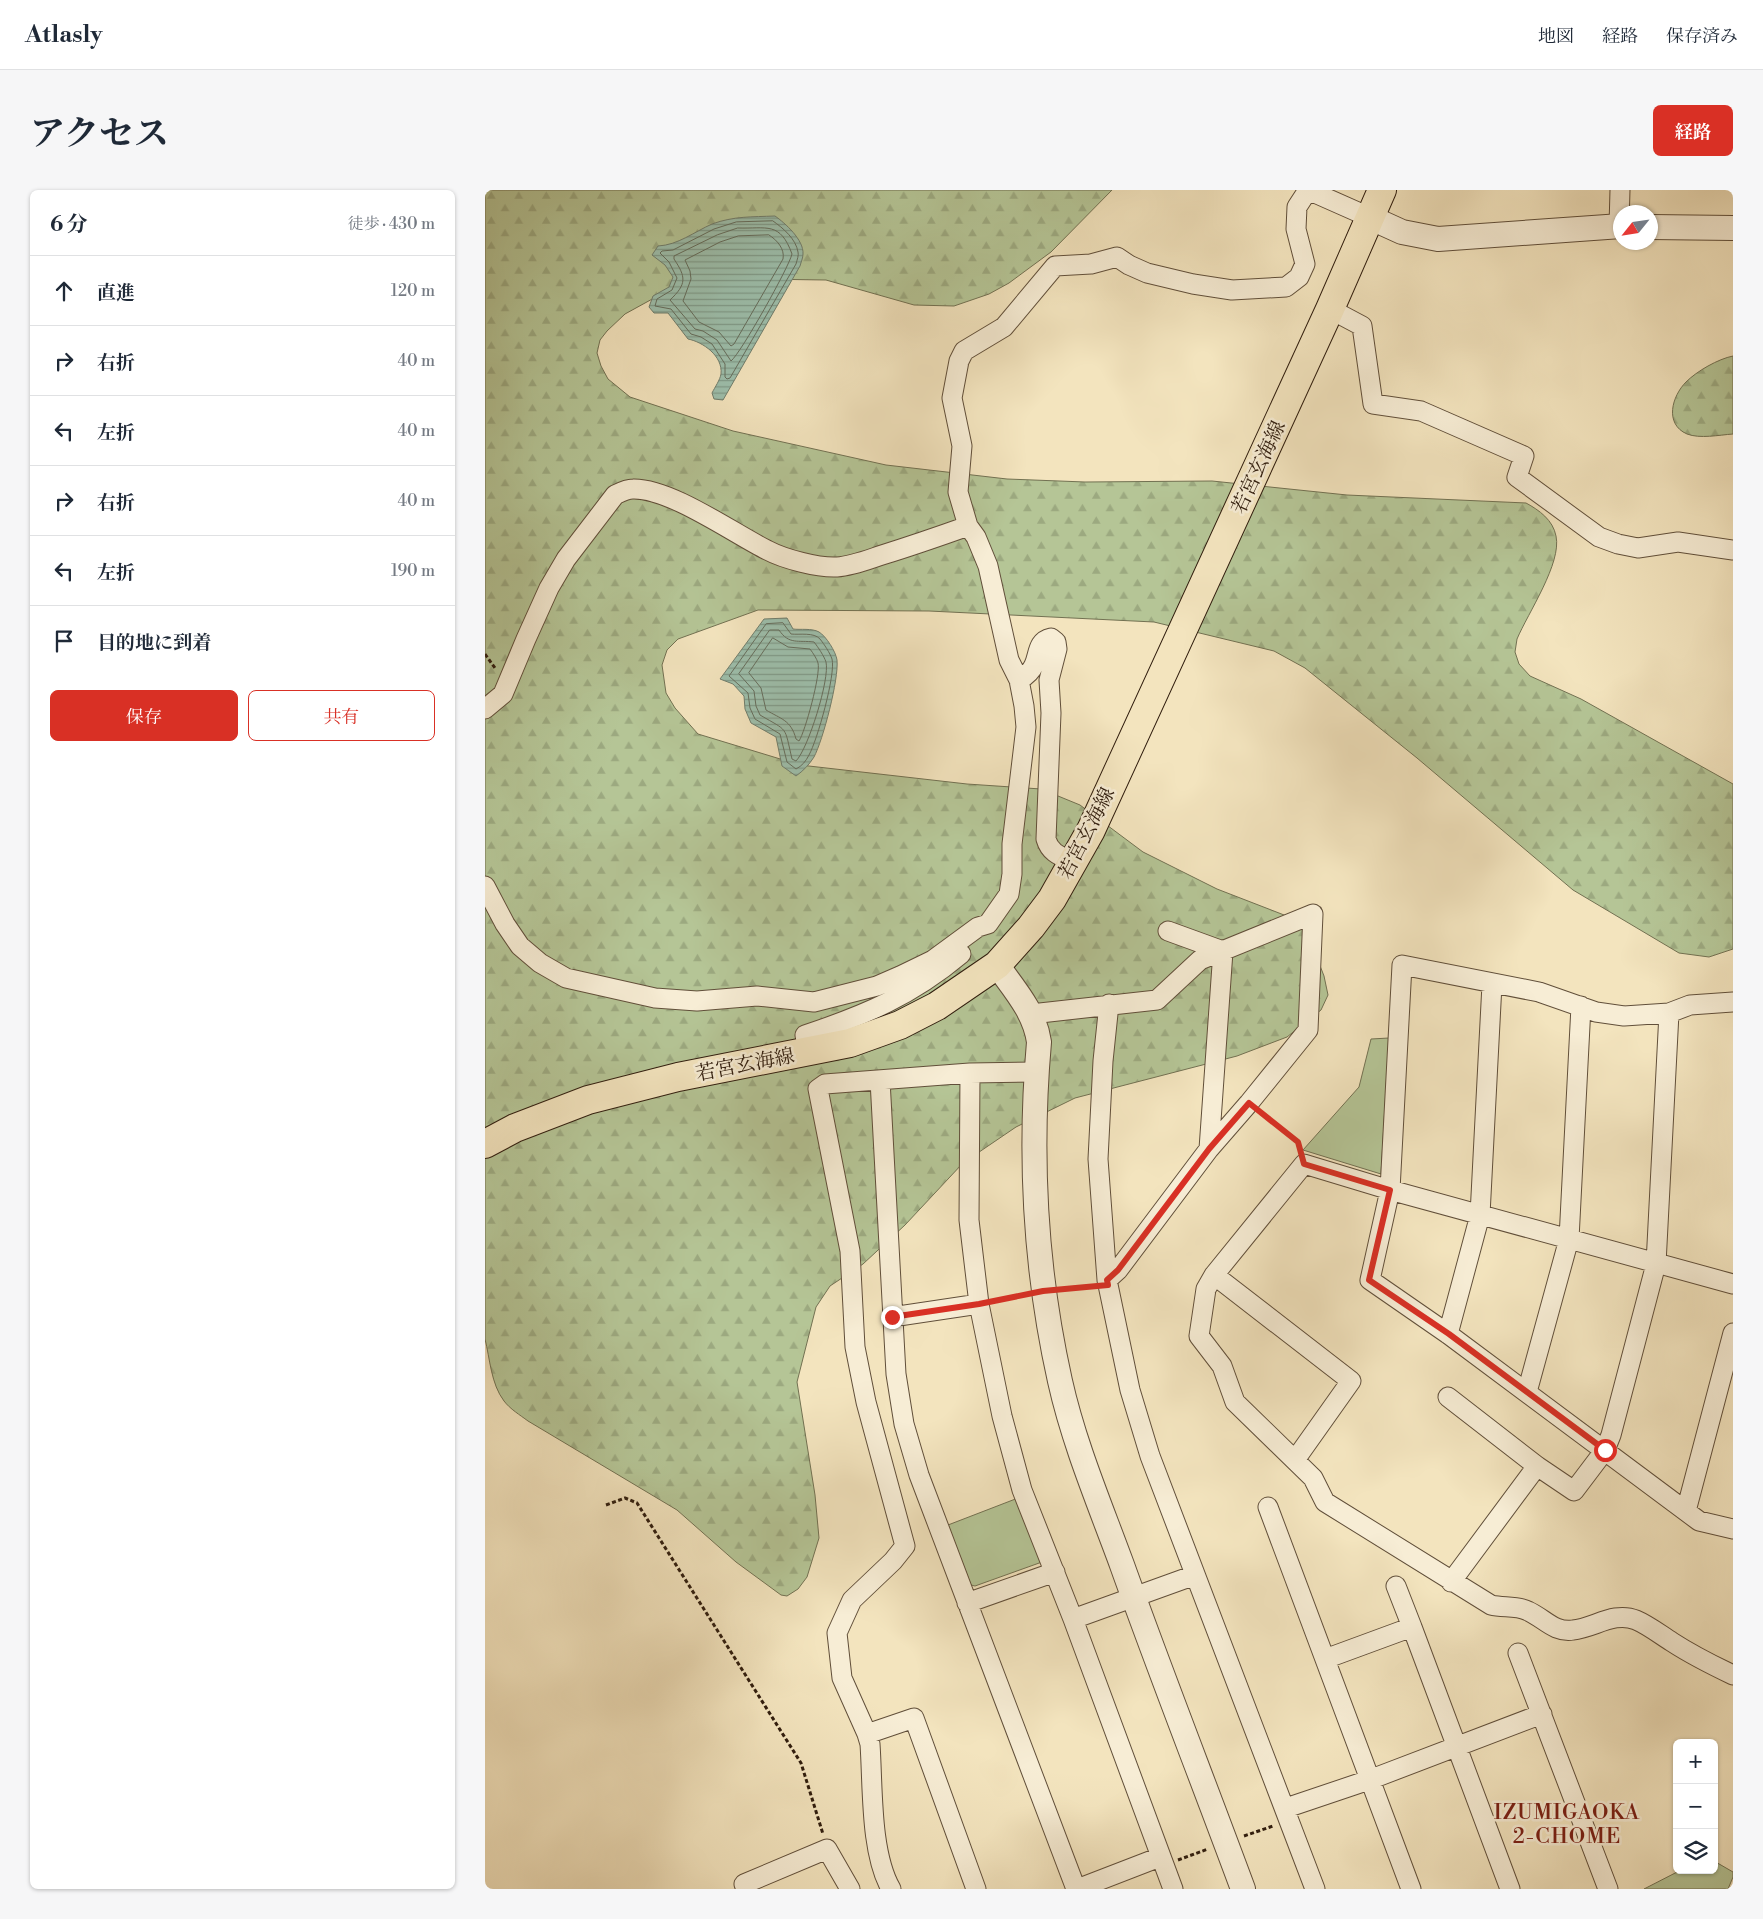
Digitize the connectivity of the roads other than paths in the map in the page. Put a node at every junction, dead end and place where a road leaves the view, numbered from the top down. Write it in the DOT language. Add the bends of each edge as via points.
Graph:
graph roads {
  1 [pos="1308,190"];
  2 [pos="1382,190"];
  3 [pos="1620,190"];
  4 [pos="1620,205"];
  5 [pos="1369,217"];
  6 [pos="1613,226"];
  7 [pos="1658,227"];
  8 [pos="1733,228"];
  9 [pos="1331,308"];
  10 [pos="968,526"];
  11 [pos="1733,550"];
  12 [pos="1019,680"];
  13 [pos="507,684"];
  14 [pos="485,692"];
  15 [pos="485,709"];
  16 [pos="1073,862"];
  17 [pos="485,886"];
  18 [pos="988,924"];
  19 [pos="1168,931"];
  20 [pos="1223,951"];
  21 [pos="997,965"];
  22 [pos="1492,984"];
  23 [pos="1733,1002"];
  24 [pos="1109,1004"];
  25 [pos="1581,1006"];
  26 [pos="1669,1013"];
  27 [pos="1031,1014"];
  28 [pos="808,1052"];
  29 [pos="1037,1072"];
  30 [pos="970,1073"];
  31 [pos="880,1080"];
  32 [pos="485,1144"];
  33 [pos="1209,1149"];
  34 [pos="1390,1190"];
  35 [pos="1481,1215"];
  36 [pos="1569,1239"];
  37 [pos="1656,1264"];
  38 [pos="1213,1275"];
  39 [pos="1108,1283"];
  40 [pos="1733,1284"];
  41 [pos="979,1304"];
  42 [pos="892,1317"];
  43 [pos="1733,1333"];
  44 [pos="1449,1334"];
  45 [pos="1527,1392"];
  46 [pos="1448,1398"];
  47 [pos="1605,1450"];
  48 [pos="1295,1460"];
  49 [pos="1537,1466"];
  50 [pos="1268,1507"];
  51 [pos="1686,1511"];
  52 [pos="1733,1529"];
  53 [pos="1055,1572"];
  54 [pos="1195,1575"];
  55 [pos="1451,1582"];
  56 [pos="1396,1586"];
  57 [pos="1133,1598"];
  58 [pos="967,1603"];
  59 [pos="1073,1619"];
  60 [pos="1412,1627"];
  61 [pos="1518,1652"];
  62 [pos="1325,1659"];
  63 [pos="1733,1675"];
  64 [pos="1542,1714"];
  65 [pos="867,1734"];
  66 [pos="1457,1747"];
  67 [pos="1369,1780"];
  68 [pos="1286,1808"];
  69 [pos="1160,1857"];
  70 [pos="746,1889"];
  71 [pos="850,1889"];
  72 [pos="891,1889"];
  73 [pos="976,1889"];
  74 [pos="1076,1889"];
  75 [pos="1173,1889"];
  76 [pos="1243,1889"];
  77 [pos="1315,1889"];
  78 [pos="1411,1889"];
  79 [pos="1510,1889"];
  80 [pos="1608,1889"];
  1 -- 5 [label="street"];
  1 -- 10 [label="street" via="1297,207 1296,229 1305,264 1299,277 1286,287 1232,290 1193,284 1147,273 1117,257 1091,264 1055,266 1004,327 964,351 952,398 963,446 959,492"];
  2 -- 5 [label="main road, 若宮玄海線"];
  3 -- 4 [label="street"];
  5 -- 6 [label="street" via="1402,232 1438,239"];
  5 -- 9 [label="main road, 若宮玄海線"];
  7 -- 8 [label="street"];
  9 -- 11 [label="street" via="1362,326 1373,404 1421,411 1523,456 1517,477 1599,537 1638,548 1678,542"];
  9 -- 16 [label="main road, 若宮玄海線" via="1095,821"];
  10 -- 12 [label="street" via="988,566 1009,660"];
  10 -- 13 [label="street" via="837,567 792,559 769,551 664,495 626,490 615,494 549,588"];
  12 -- 16 [label="street" via="1034,665 1040,644 1051,638 1057,649 1049,680 1051,713 1046,839 1056,854"];
  12 -- 18 [label="street" via="1025,727 1012,844 1012,874 1009,894"];
  13 -- 14 [label="street"];
  13 -- 15 [label="street" via="503,694"];
  16 -- 21 [label="main road, 若宮玄海線" via="1031,927"];
  17 -- 18 [label="street" via="520,946 540,963 566,978 655,998 697,1001 757,996 814,1002 877,986 900,976 933,960 978,927"];
  18 -- 28 [label="street" via="947,966 895,1000 846,1022 805,1034"];
  19 -- 20 [label="street"];
  20 -- 24 [label="street" via="1200,960 1157,1000"];
  20 -- 33 [label="street"];
  20 -- 33 [label="street" via="1313,914 1308,1030"];
  21 -- 27 [label="street"];
  21 -- 28 [label="main road, 若宮玄海線" via="937,1006 900,1025 850,1043"];
  22 -- 25 [label="street" via="1539,992"];
  22 -- 34 [label="street" via="1402,965"];
  22 -- 35 [label="street"];
  23 -- 26 [label="street" via="1690,1005"];
  24 -- 27 [label="street"];
  24 -- 39 [label="street" via="1098,1159"];
  25 -- 26 [label="street" via="1623,1016"];
  25 -- 36 [label="street"];
  26 -- 37 [label="street"];
  27 -- 29 [label="street" via="1039,1042"];
  28 -- 32 [label="main road, 若宮玄海線" via="678,1077 588,1100 515,1128"];
  29 -- 30 [label="street"];
  29 -- 57 [label="street" via="1036,1225 1054,1354 1087,1469"];
  30 -- 31 [label="street"];
  30 -- 41 [label="street" via="969,1220"];
  31 -- 42 [label="street"];
  31 -- 65 [label="street" via="825,1084 818,1089 850,1251 855,1346 865,1402 905,1546 893,1562 852,1600 837,1633 842,1678"];
  33 -- 39 [label="street"];
  34 -- 35 [label="street"];
  34 -- 38 [label="street" via="1304,1164"];
  34 -- 44 [label="street" via="1369,1280"];
  35 -- 36 [label="street"];
  35 -- 44 [label="street"];
  36 -- 37 [label="street"];
  36 -- 45 [label="street"];
  37 -- 40 [label="street"];
  37 -- 47 [label="street"];
  38 -- 48 [label="street" via="1206,1289 1199,1336 1222,1366 1235,1402"];
  38 -- 48 [label="street" via="1351,1381"];
  39 -- 54 [label="street" via="1130,1390"];
  41 -- 42 [label="street"];
  41 -- 53 [label="street" via="1000,1408 1022,1490"];
  42 -- 58 [label="street" via="895,1374 904,1424 919,1475"];
  43 -- 51 [label="street"];
  44 -- 45 [label="street"];
  45 -- 47 [label="street"];
  46 -- 49 [label="street"];
  47 -- 49 [label="street" via="1574,1491"];
  47 -- 51 [label="street"];
  48 -- 55 [label="street" via="1313,1478 1325,1502"];
  49 -- 55 [label="street"];
  50 -- 62 [label="street"];
  51 -- 52 [label="street" via="1699,1521"];
  53 -- 58 [label="street"];
  53 -- 59 [label="street"];
  54 -- 57 [label="street"];
  54 -- 68 [label="street"];
  55 -- 63 [label="street" via="1491,1605 1528,1610 1559,1630 1571,1631 1614,1618 1635,1620 1701,1660"];
  56 -- 60 [label="street"];
  57 -- 59 [label="street"];
  57 -- 76 [label="street"];
  58 -- 74 [label="street"];
  59 -- 69 [label="street"];
  60 -- 62 [label="street"];
  60 -- 66 [label="street"];
  61 -- 64 [label="street"];
  62 -- 67 [label="street"];
  64 -- 66 [label="street"];
  64 -- 80 [label="street"];
  65 -- 72 [label="street" via="880,1866"];
  65 -- 73 [label="street" via="914,1718"];
  66 -- 67 [label="street"];
  66 -- 79 [label="street"];
  67 -- 68 [label="street"];
  67 -- 78 [label="street"];
  68 -- 77 [label="street"];
  69 -- 74 [label="street"];
  69 -- 75 [label="street"];
  70 -- 71 [label="street" via="744,1884 827,1849"];
}
